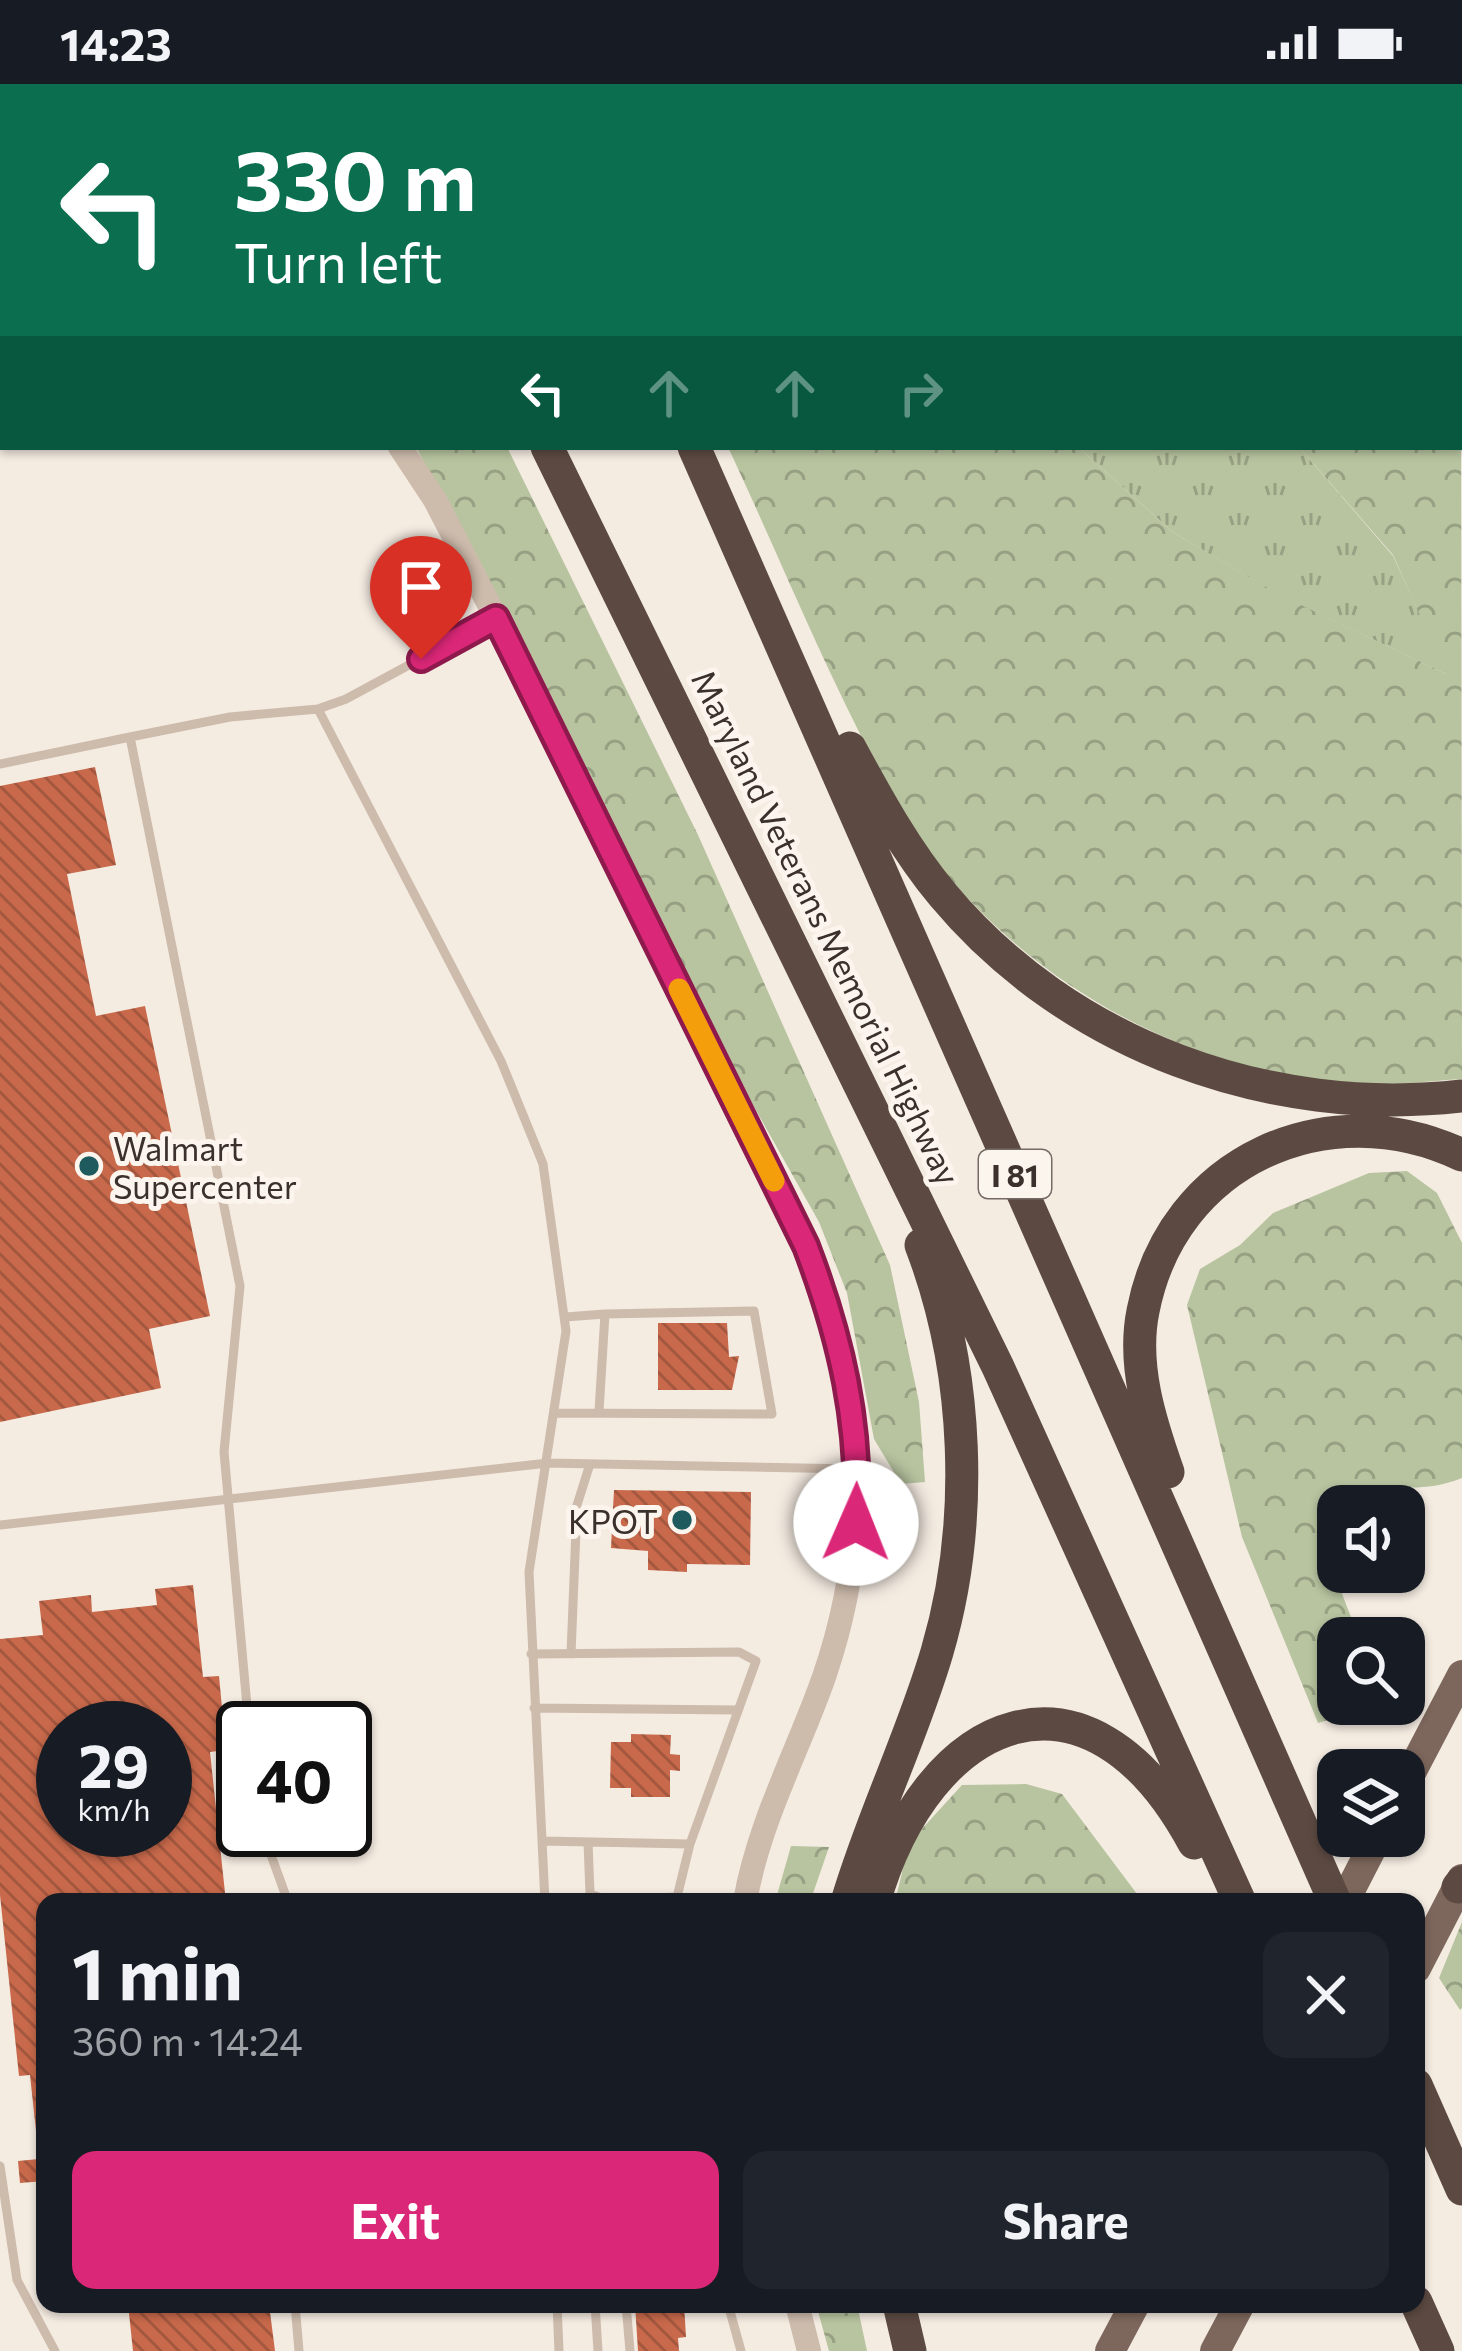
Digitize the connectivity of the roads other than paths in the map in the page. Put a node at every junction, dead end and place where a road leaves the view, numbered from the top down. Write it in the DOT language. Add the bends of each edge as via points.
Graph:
graph roads {
  1 [pos="402,450"];
  2 [pos="548,450"];
  3 [pos="695,450"];
  4 [pos="739,546"];
  5 [pos="496,618"];
  6 [pos="318,709"];
  7 [pos="130,737"];
  8 [pos="0,764"];
  9 [pos="839,1037"];
  10 [pos="1462,1096"];
  11 [pos="1462,1155"];
  12 [pos="605,1314"];
  13 [pos="565,1316"];
  14 [pos="599,1412"];
  15 [pos="556,1413"];
  16 [pos="548,1463"];
  17 [pos="590,1464"];
  18 [pos="859,1469"];
  19 [pos="227,1500"];
  20 [pos="0,1526"];
  21 [pos="531,1654"];
  22 [pos="571,1654"];
  23 [pos="1462,1676"];
  24 [pos="246,1701"];
  25 [pos="534,1708"];
  26 [pos="738,1710"];
  27 [pos="1262,1734"];
  28 [pos="1424,1749"];
  29 [pos="542,1841"];
  30 [pos="587,1842"];
  31 [pos="690,1844"];
  32 [pos="272,1857"];
  33 [pos="1365,1857"];
  34 [pos="1460,1883"];
  35 [pos="285,1893"];
  36 [pos="545,1893"];
  37 [pos="590,1893"];
  38 [pos="678,1893"];
  39 [pos="748,1893"];
  40 [pos="850,1893"];
  41 [pos="878,1893"];
  42 [pos="1220,1893"];
  43 [pos="1236,1893"];
  44 [pos="1335,1893"];
  45 [pos="1344,1893"];
  46 [pos="1425,1950"];
  47 [pos="1425,2078"];
  48 [pos="1425,2105"];
  49 [pos="1462,2147"];
  50 [pos="0,2166"];
  51 [pos="1462,2189"];
  52 [pos="297,2313"];
  53 [pos="557,2313"];
  54 [pos="596,2313"];
  55 [pos="627,2313"];
  56 [pos="730,2313"];
  57 [pos="799,2313"];
  58 [pos="901,2313"];
  59 [pos="1130,2313"];
  60 [pos="1235,2313"];
  61 [pos="1418,2313"];
  62 [pos="56,2351"];
  63 [pos="299,2351"];
  64 [pos="559,2351"];
  65 [pos="598,2351"];
  66 [pos="630,2351"];
  67 [pos="741,2351"];
  68 [pos="808,2351"];
  69 [pos="910,2351"];
  70 [pos="1110,2351"];
  71 [pos="1215,2351"];
  72 [pos="1434,2351"];
  1 -- 5 [label="street"];
  2 -- 9 [label="highway, Maryland Veterans Memorial Highway"];
  3 -- 4 [label="highway, Maryland Veterans Memorial Highway / I 81"];
  4 -- 10 [label="highway" via="908,845 943,895 1023,971 1128,1039 1214,1076 1332,1098"];
  4 -- 27 [label="highway, Maryland Veterans Memorial Highway / I 81"];
  5 -- 6 [label="lane"];
  5 -- 18 [label="street" via="806,1246 834,1321"];
  6 -- 7 [label="lane"];
  6 -- 13 [label="lane" via="524,1110 543,1164"];
  7 -- 8 [label="lane"];
  7 -- 19 [label="lane" via="240,1286"];
  9 -- 40 [label="highway" via="944,1317 961,1475 938,1649"];
  9 -- 43 [label="highway, Maryland Veterans Memorial Highway"];
  11 -- 27 [label="highway" via="1394,1131 1347,1129 1268,1148 1194,1204 1154,1272 1139,1355 1155,1434"];
  12 -- 13 [label="lane"];
  12 -- 14 [label="lane"];
  12 -- 14 [label="lane" via="754,1311 772,1414"];
  13 -- 15 [label="lane"];
  14 -- 15 [label="lane"];
  15 -- 16 [label="lane"];
  16 -- 17 [label="lane"];
  16 -- 19 [label="lane"];
  16 -- 21 [label="lane" via="529,1572"];
  17 -- 18 [label="lane"];
  17 -- 22 [label="lane" via="577,1504"];
  18 -- 39 [label="street" via="841,1624"];
  19 -- 20 [label="lane"];
  19 -- 24 [label="lane"];
  21 -- 22 [label="lane"];
  21 -- 25 [label="lane"];
  22 -- 26 [label="lane" via="739,1652 756,1661"];
  23 -- 28 [label="main road"];
  25 -- 26 [label="lane"];
  25 -- 29 [label="lane"];
  26 -- 31 [label="lane"];
  27 -- 44 [label="highway, Maryland Veterans Memorial Highway / I 81"];
  29 -- 30 [label="lane"];
  29 -- 36 [label="lane"];
  30 -- 31 [label="lane"];
  30 -- 37 [label="lane"];
  31 -- 38 [label="lane"];
  32 -- 35 [label="lane"];
  33 -- 45 [label="main road"];
  34 -- 46 [label="main road"];
  41 -- 42 [label="highway" via="908,1816 934,1777 989,1735 1051,1726 1109,1742 1135,1761 1185,1826"];
  47 -- 49 [label="highway"];
  48 -- 51 [label="highway"];
  50 -- 62 [label="lane" via="9,2253"];
  52 -- 63 [label="lane"];
  53 -- 64 [label="lane"];
  54 -- 65 [label="lane"];
  55 -- 66 [label="lane"];
  56 -- 67 [label="lane"];
  57 -- 68 [label="street"];
  58 -- 69 [label="highway"];
  59 -- 70 [label="main road"];
  60 -- 71 [label="main road"];
  61 -- 72 [label="highway"];
}
